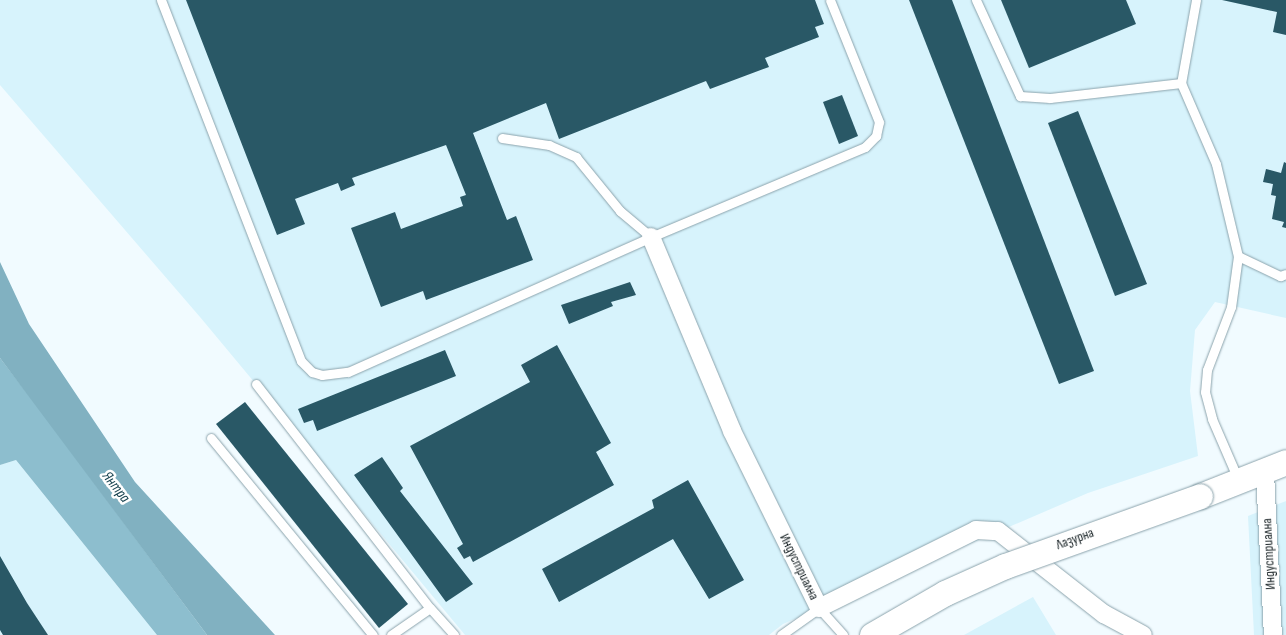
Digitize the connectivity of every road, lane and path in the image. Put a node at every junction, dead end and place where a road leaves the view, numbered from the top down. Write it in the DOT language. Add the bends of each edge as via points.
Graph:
graph roads {
  1 [pos="161,0"];
  2 [pos="830,0"];
  3 [pos="976,0"];
  4 [pos="1196,0"];
  5 [pos="1181,83"];
  6 [pos="502,138"];
  7 [pos="651,237"];
  8 [pos="1238,256"];
  9 [pos="1286,274"];
  10 [pos="256,384"];
  11 [pos="211,438"];
  12 [pos="1275,468"];
  13 [pos="1240,482"];
  14 [pos="430,608"];
  15 [pos="819,608"];
  16 [pos="373,635"];
  17 [pos="391,635"];
  18 [pos="454,635"];
  19 [pos="781,635"];
  20 [pos="843,635"];
  21 [pos="872,635"];
  22 [pos="1143,635"];
  23 [pos="1273,635"];
  1 -- 7 [label="lane" via="301,361 312,372 322,375 348,372"];
  2 -- 7 [label="lane" via="873,104 879,122 876,136 865,147 837,161"];
  3 -- 5 [label="lane" via="1020,96 1050,98"];
  4 -- 5 [label="lane"];
  5 -- 8 [label="lane" via="1216,164"];
  6 -- 7 [label="lane" via="550,145 576,157 620,211"];
  7 -- 15 [label="street, Индустриална" via="732,431"];
  8 -- 9 [label="lane" via="1280,276"];
  8 -- 13 [label="lane" via="1231,307 1207,370 1205,392 1212,419"];
  10 -- 14 [label="lane"];
  11 -- 16 [label="lane"];
  12 -- 13 [label="street, Лазурна"];
  12 -- 23 [label="street, Индустриална"];
  13 -- 21 [label="street, Лазурна, bridge" via="1005,566 945,593"];
  14 -- 17 [label="lane"];
  14 -- 18 [label="lane"];
  15 -- 19 [label="lane"];
  15 -- 20 [label="lane"];
  15 -- 22 [label="street, Индустриална" via="976,530 998,531 1104,614"];
}
